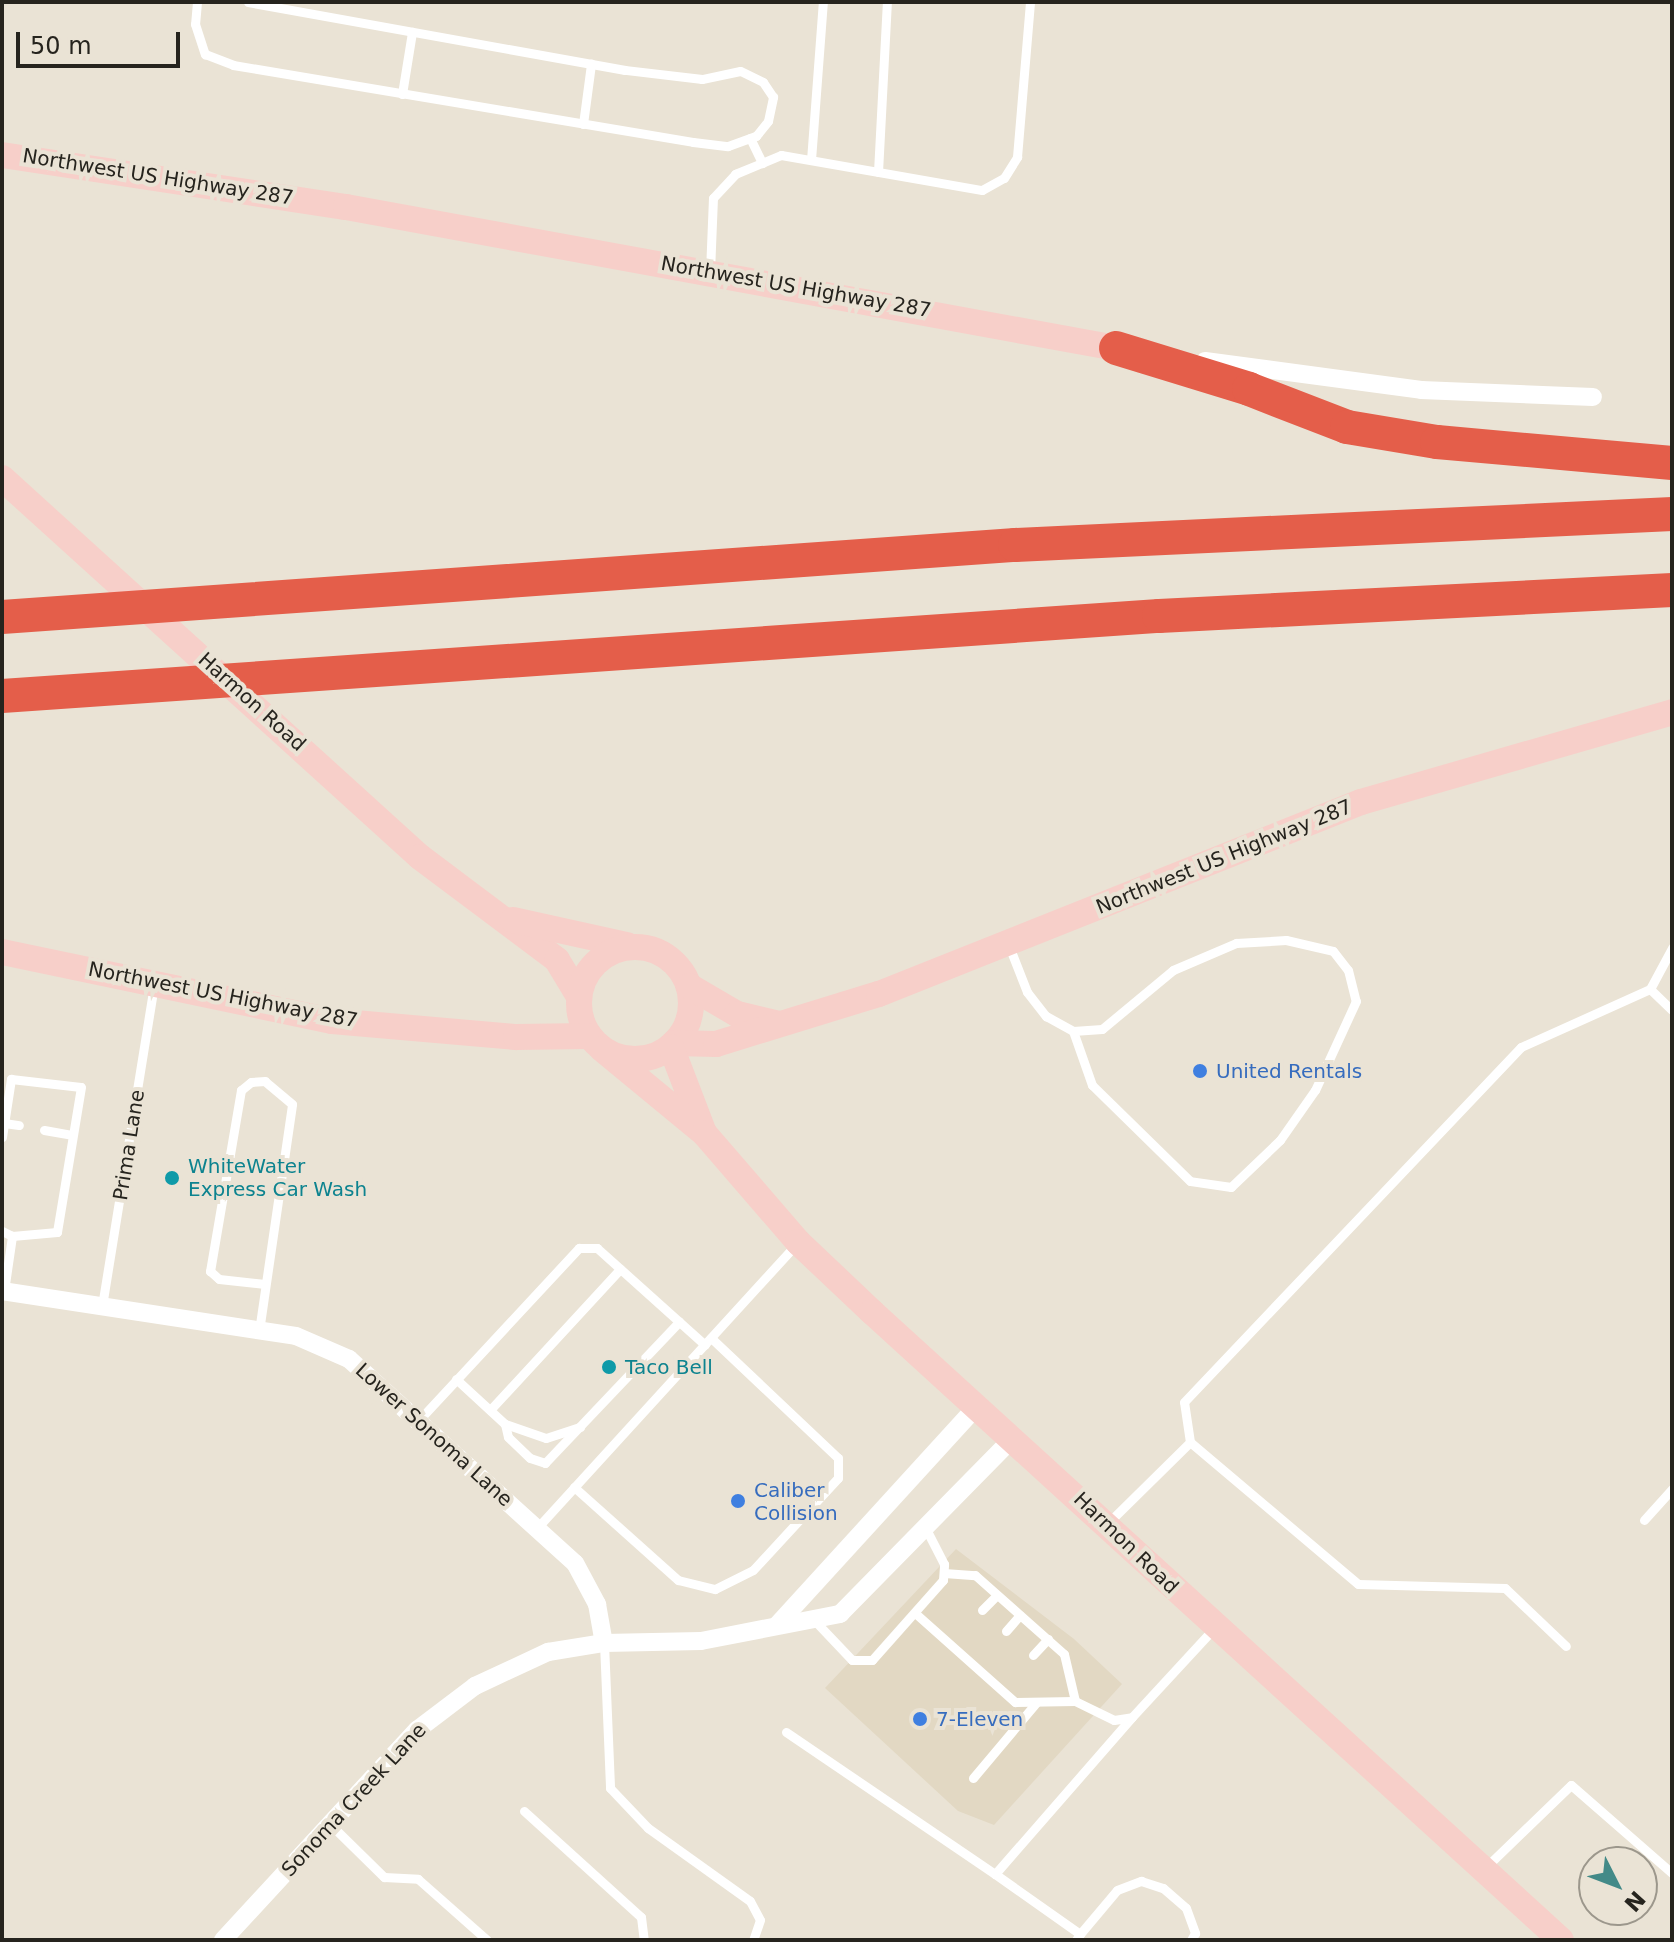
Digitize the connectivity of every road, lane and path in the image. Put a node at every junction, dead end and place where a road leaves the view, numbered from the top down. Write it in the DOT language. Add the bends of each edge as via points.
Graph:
graph roads {
  1 [pos="197,2"];
  2 [pos="248,2"];
  3 [pos="823,2"];
  4 [pos="887,2"];
  5 [pos="1030,2"];
  6 [pos="412,32"];
  7 [pos="591,64"];
  8 [pos="402,94"];
  9 [pos="583,124"];
  10 [pos="750,138"];
  11 [pos="2,155"];
  12 [pos="811,160"];
  13 [pos="762,163"];
  14 [pos="878,172"];
  15 [pos="710,272"];
  16 [pos="1116,348"];
  17 [pos="1593,397"];
  18 [pos="1672,463"];
  19 [pos="2,478"];
  20 [pos="1672,514"];
  21 [pos="1672,590"];
  22 [pos="2,617"];
  23 [pos="2,696"];
  24 [pos="1672,712"];
  25 [pos="507,918"];
  26 [pos="1009,946"];
  27 [pos="646,947"];
  28 [pos="1672,948"];
  29 [pos="2,952"];
  30 [pos="155,983"];
  31 [pos="689,986"];
  32 [pos="1650,989"];
  33 [pos="578,995"];
  34 [pos="1672,1010"];
  35 [pos="783,1025"];
  36 [pos="1073,1031"];
  37 [pos="595,1042"];
  38 [pos="673,1045"];
  39 [pos="4,1123"];
  40 [pos="19,1125"];
  41 [pos="44,1130"];
  42 [pos="704,1133"];
  43 [pos="72,1135"];
  44 [pos="2,1137"];
  45 [pos="7,1233"];
  46 [pos="798,1242"];
  47 [pos="620,1269"];
  48 [pos="265,1284"];
  49 [pos="3,1291"];
  50 [pos="102,1306"];
  51 [pos="679,1322"];
  52 [pos="259,1331"];
  53 [pos="708,1342"];
  54 [pos="456,1379"];
  55 [pos="976,1407"];
  56 [pos="490,1410"];
  57 [pos="419,1420"];
  58 [pos="505,1424"];
  59 [pos="585,1425"];
  60 [pos="1012,1439"];
  61 [pos="1190,1442"];
  62 [pos="574,1487"];
  63 [pos="1672,1489"];
  64 [pos="1644,1520"];
  65 [pos="1108,1523"];
  66 [pos="925,1527"];
  67 [pos="537,1528"];
  68 [pos="944,1573"];
  69 [pos="997,1595"];
  70 [pos="982,1610"];
  71 [pos="915,1613"];
  72 [pos="1020,1615"];
  73 [pos="812,1618"];
  74 [pos="778,1624"];
  75 [pos="1214,1628"];
  76 [pos="1006,1631"];
  77 [pos="959,1636"];
  78 [pos="1048,1639"];
  79 [pos="604,1643"];
  80 [pos="951,1646"];
  81 [pos="1566,1646"];
  82 [pos="1033,1655"];
  83 [pos="983,1656"];
  84 [pos="974,1666"];
  85 [pos="1010,1680"];
  86 [pos="1001,1689"];
  87 [pos="1075,1701"];
  88 [pos="1036,1703"];
  89 [pos="1132,1717"];
  90 [pos="786,1732"];
  91 [pos="973,1778"];
  92 [pos="524,1811"];
  93 [pos="330,1824"];
  94 [pos="1484,1870"];
  95 [pos="1672,1873"];
  96 [pos="995,1874"];
  97 [pos="1078,1937"];
  98 [pos="223,1940"];
  99 [pos="487,1940"];
  100 [pos="644,1940"];
  101 [pos="753,1940"];
  102 [pos="1191,1940"];
  103 [pos="1561,1940"];
  1 -- 8 [label="lane" via="195,24 205,54 233,65"];
  2 -- 6 [label="lane"];
  3 -- 12 [label="lane"];
  4 -- 14 [label="lane"];
  5 -- 14 [label="lane" via="1017,157 1004,178 982,190"];
  6 -- 7 [label="lane"];
  6 -- 8 [label="lane"];
  7 -- 9 [label="lane"];
  7 -- 10 [label="lane" via="702,79 740,71 763,82 773,97 768,121"];
  8 -- 9 [label="lane"];
  9 -- 10 [label="lane" via="728,146"];
  10 -- 13 [label="lane"];
  11 -- 15 [label="main road, Northwest US Highway 287" via="173,177"];
  12 -- 13 [label="lane" via="781,155"];
  12 -- 14 [label="lane"];
  13 -- 15 [label="lane" via="735,174 713,198"];
  15 -- 16 [label="main road, Northwest US Highway 287"];
  16 -- 17 [label="street, Northwest US Highway 287" via="1421,390"];
  16 -- 18 [label="highway" via="1249,389 1347,427 1437,442"];
  19 -- 25 [label="main road, Harmon Road" via="420,857"];
  20 -- 22 [label="highway" via="1015,545"];
  21 -- 23 [label="highway" via="1159,616"];
  24 -- 26 [label="main road, Northwest US Highway 287" via="1361,802"];
  25 -- 27 [label="main road, Harmon Road" via="595,941"];
  25 -- 33 [label="main road, Harmon Road" via="557,960"];
  26 -- 35 [label="main road, Northwest US Highway 287"];
  26 -- 36 [label="lane" via="1027,992 1046,1016"];
  27 -- 31 [label="main road" via="680,967"];
  27 -- 33 [label="main road" via="631,946 602,957 590,967"];
  28 -- 32 [label="lane"];
  29 -- 30 [label="main road, Northwest US Highway 287"];
  30 -- 37 [label="main road, Northwest US Highway 287" via="332,1021"];
  30 -- 50 [label="lane, Prima Lane"];
  31 -- 35 [label="main road" via="737,1014"];
  31 -- 38 [label="main road" via="692,1006"];
  32 -- 34 [label="lane"];
  32 -- 61 [label="lane" via="1521,1047 1184,1402"];
  33 -- 37 [label="main road"];
  35 -- 38 [label="main road, Northwest US Highway 287" via="716,1044"];
  36 -- 36 [label="lane" via="1102,1029 1173,970 1236,943 1286,940 1333,951 1348,970 1356,1001 1315,1090 1280,1140 1231,1187 1190,1181 1092,1085"];
  37 -- 38 [label="main road" via="637,1060"];
  37 -- 42 [label="main road, Harmon Road"];
  38 -- 42 [label="main road, Harmon Road"];
  39 -- 40 [label="lane"];
  39 -- 43 [label="lane" via="11,1079 81,1087"];
  39 -- 44 [label="lane"];
  41 -- 43 [label="lane"];
  42 -- 46 [label="main road, Harmon Road"];
  43 -- 45 [label="lane" via="57,1232"];
  45 -- 49 [label="lane"];
  46 -- 53 [label="lane"];
  46 -- 55 [label="main road, Harmon Road"];
  47 -- 51 [label="lane"];
  47 -- 54 [label="lane" via="597,1248 579,1248"];
  47 -- 56 [label="lane"];
  48 -- 48 [label="lane" via="292,1104 265,1081 241,1090 210,1271 219,1279"];
  48 -- 52 [label="lane"];
  49 -- 50 [label="street, Lower Sonoma Lane"];
  50 -- 52 [label="street, Lower Sonoma Lane"];
  51 -- 53 [label="lane"];
  51 -- 59 [label="lane"];
  52 -- 57 [label="street, Lower Sonoma Lane" via="296,1336 349,1359"];
  53 -- 62 [label="lane"];
  53 -- 62 [label="lane" via="838,1458 838,1478 753,1570 715,1589 678,1580"];
  54 -- 56 [label="lane"];
  54 -- 57 [label="lane"];
  55 -- 60 [label="main road, Harmon Road"];
  55 -- 74 [label="street"];
  56 -- 58 [label="lane"];
  57 -- 67 [label="street, Lower Sonoma Lane"];
  58 -- 59 [label="lane" via="546,1438"];
  58 -- 59 [label="lane" via="508,1437 538,1463 552,1459"];
  60 -- 65 [label="main road, Harmon Road"];
  60 -- 66 [label="street, Sonoma Creek Lane"];
  61 -- 65 [label="lane"];
  61 -- 81 [label="lane" via="1358,1584 1505,1588"];
  62 -- 67 [label="lane"];
  63 -- 64 [label="lane"];
  65 -- 75 [label="main road, Harmon Road"];
  66 -- 68 [label="lane"];
  66 -- 73 [label="street, Sonoma Creek Lane" via="840,1614"];
  67 -- 79 [label="street, Lower Sonoma Lane" via="587,1580"];
  68 -- 69 [label="lane" via="975,1575"];
  68 -- 71 [label="lane"];
  69 -- 70 [label="lane"];
  69 -- 72 [label="lane"];
  71 -- 73 [label="lane" via="872,1660 852,1660"];
  71 -- 80 [label="lane"];
  72 -- 76 [label="lane"];
  72 -- 78 [label="lane"];
  73 -- 74 [label="street, Sonoma Creek Lane"];
  74 -- 79 [label="street, Sonoma Creek Lane" via="701,1641"];
  75 -- 89 [label="lane"];
  75 -- 94 [label="main road, Harmon Road"];
  77 -- 80 [label="lane"];
  78 -- 82 [label="lane"];
  78 -- 87 [label="lane" via="1064,1654"];
  79 -- 93 [label="street, Sonoma Creek Lane" via="548,1652 475,1686 417,1730"];
  79 -- 101 [label="lane" via="610,1788 648,1828 750,1901 760,1920"];
  80 -- 84 [label="lane"];
  83 -- 84 [label="lane"];
  84 -- 86 [label="lane"];
  85 -- 86 [label="lane"];
  86 -- 88 [label="lane" via="1015,1702"];
  87 -- 88 [label="lane"];
  87 -- 89 [label="lane" via="1114,1720"];
  88 -- 91 [label="lane"];
  89 -- 96 [label="lane"];
  90 -- 96 [label="lane"];
  92 -- 100 [label="lane" via="641,1917"];
  93 -- 98 [label="street, Sonoma Creek Lane"];
  93 -- 99 [label="lane" via="384,1877 418,1879"];
  94 -- 95 [label="lane" via="1571,1785"];
  94 -- 103 [label="main road, Harmon Road"];
  96 -- 97 [label="lane"];
  97 -- 102 [label="lane" via="1117,1890 1141,1881 1163,1888 1186,1908 1195,1933"];
}
